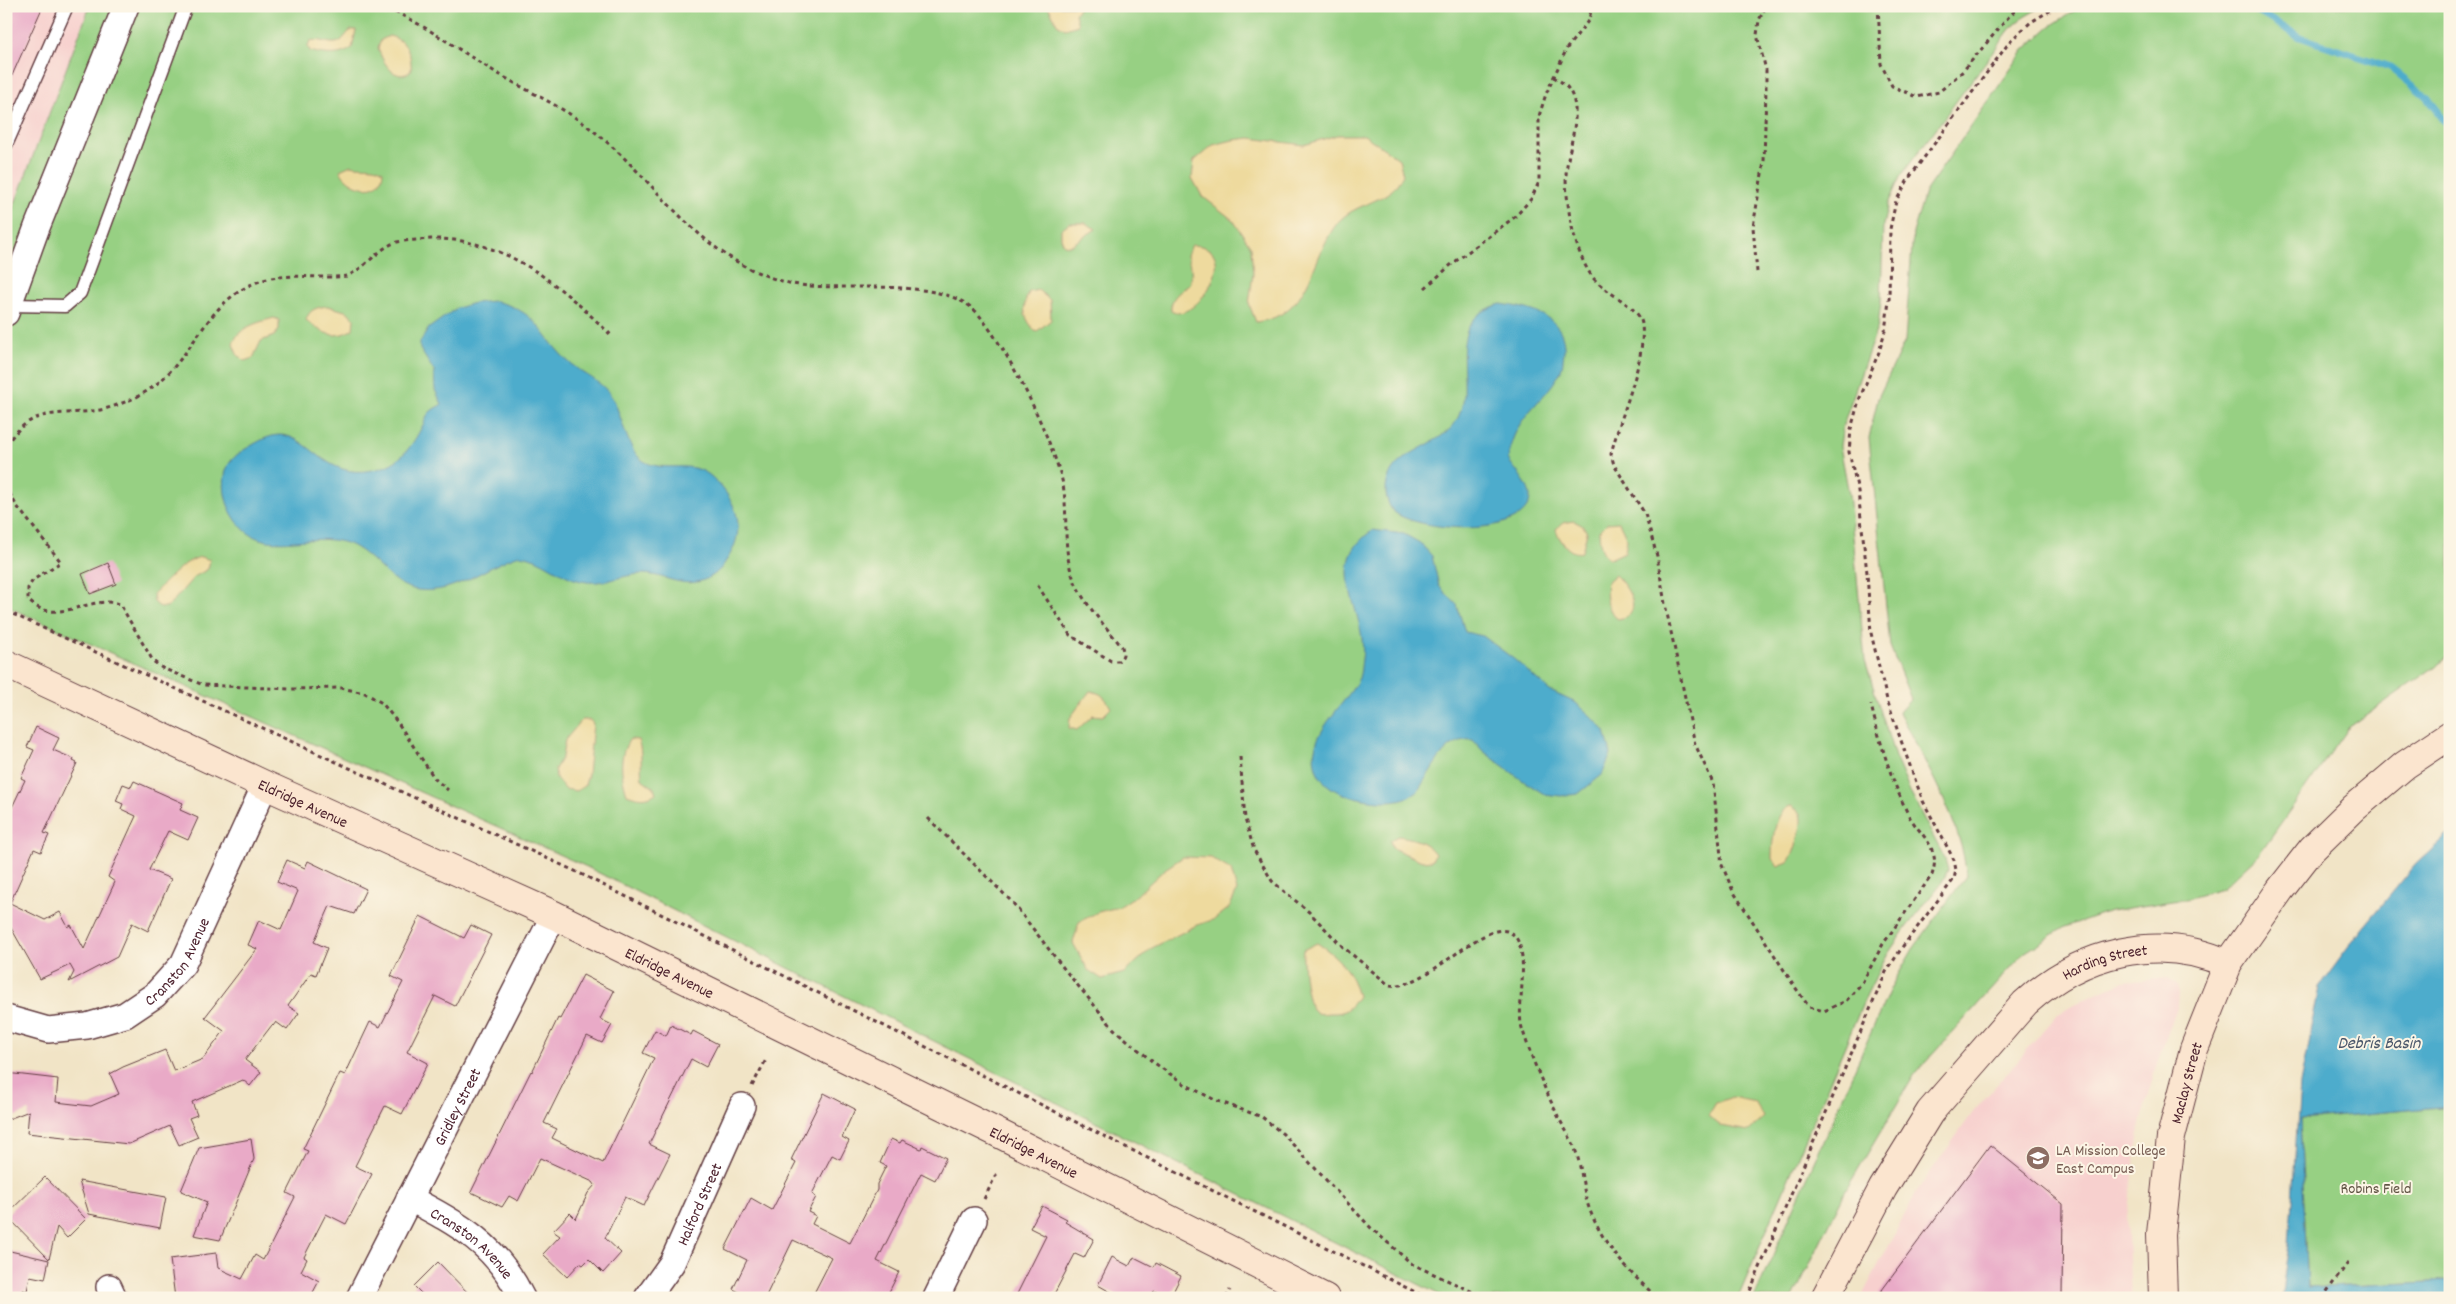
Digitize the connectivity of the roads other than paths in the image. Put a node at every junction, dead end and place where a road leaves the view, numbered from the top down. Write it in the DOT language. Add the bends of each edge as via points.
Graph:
graph roads {
  1 [pos="67,6"];
  2 [pos="126,6"];
  3 [pos="186,6"];
  4 [pos="6,145"];
  5 [pos="8,309"];
  6 [pos="6,664"];
  7 [pos="2450,736"];
  8 [pos="265,785"];
  9 [pos="554,915"];
  10 [pos="2228,964"];
  11 [pos="6,1018"];
  12 [pos="742,1106"];
  13 [pos="409,1198"];
  14 [pos="974,1220"];
  15 [pos="360,1298"];
  16 [pos="522,1298"];
  17 [pos="647,1298"];
  18 [pos="936,1298"];
  19 [pos="1325,1298"];
  20 [pos="1825,1298"];
  21 [pos="2163,1298"];
  1 -- 4 [label="lane"];
  2 -- 5 [label="street" via="37,227"];
  3 -- 5 [label="lane" via="80,293 64,306"];
  6 -- 8 [label="street, Eldridge Avenue"];
  7 -- 10 [label="street" via="2405,765 2312,849"];
  8 -- 9 [label="street, Eldridge Avenue"];
  8 -- 11 [label="street, Cranston Avenue" via="183,964 155,995 125,1015 87,1026 48,1030"];
  9 -- 13 [label="street, Gridley Street"];
  9 -- 19 [label="street, Eldridge Avenue"];
  10 -- 20 [label="street, Harding Street" via="2205,953 2144,949 2104,956 2065,972 2042,988 2025,1003 1930,1112 1883,1188"];
  10 -- 21 [label="street, Maclay Street" via="2194,1049 2171,1136 2161,1234"];
  12 -- 17 [label="street, Halford Street" via="672,1263"];
  13 -- 15 [label="street, Gridley Street"];
  13 -- 16 [label="street, Cranston Avenue" via="442,1215 496,1255"];
  14 -- 18 [label="street"];
}
